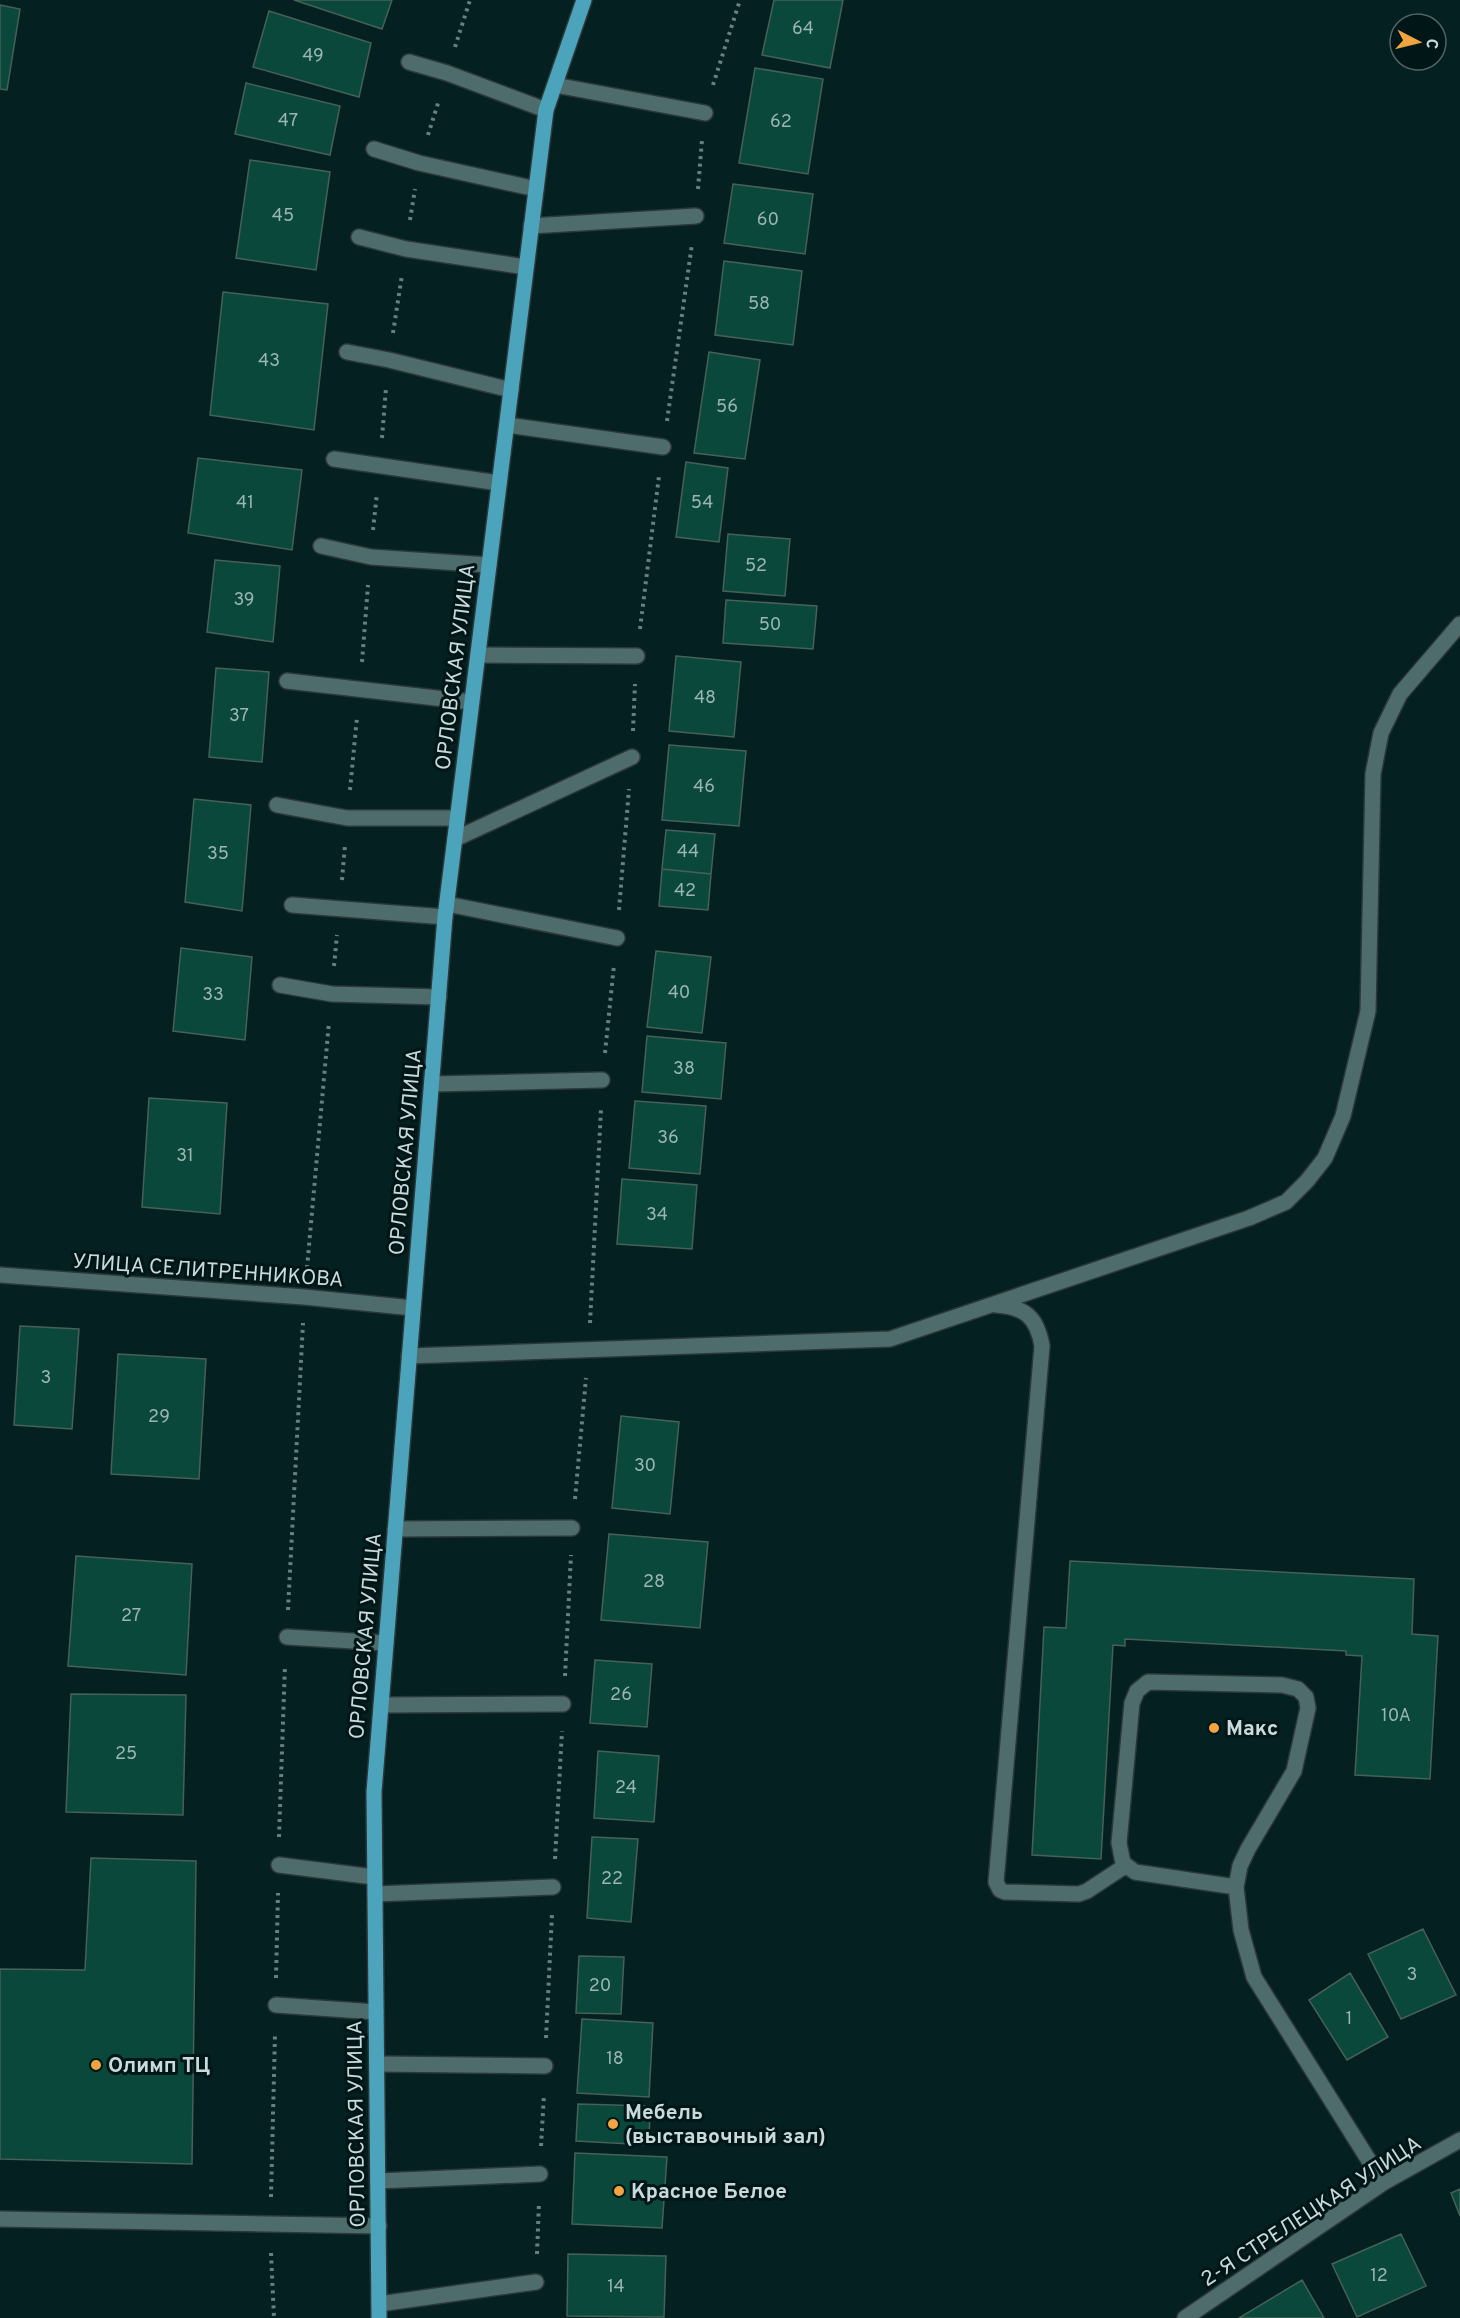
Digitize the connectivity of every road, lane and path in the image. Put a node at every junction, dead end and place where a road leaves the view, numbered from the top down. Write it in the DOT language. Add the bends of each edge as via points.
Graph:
graph roads {
  1 [pos="470,0"];
  2 [pos="584,0"];
  3 [pos="409,62"];
  4 [pos="447,73"];
  5 [pos="555,85"];
  6 [pos="546,110"];
  7 [pos="705,113"];
  8 [pos="374,149"];
  9 [pos="419,163"];
  10 [pos="536,189"];
  11 [pos="696,216"];
  12 [pos="531,226"];
  13 [pos="359,237"];
  14 [pos="406,249"];
  15 [pos="526,267"];
  16 [pos="347,352"];
  17 [pos="389,360"];
  18 [pos="511,390"];
  19 [pos="507,425"];
  20 [pos="663,447"];
  21 [pos="333,459"];
  22 [pos="379,465"];
  23 [pos="499,483"];
  24 [pos="321,546"];
  25 [pos="371,557"];
  26 [pos="489,565"];
  27 [pos="1460,624"];
  28 [pos="478,655"];
  29 [pos="637,656"];
  30 [pos="287,681"];
  31 [pos="359,689"];
  32 [pos="471,702"];
  33 [pos="632,758"];
  34 [pos="277,804"];
  35 [pos="457,818"];
  36 [pos="347,819"];
  37 [pos="455,839"];
  38 [pos="292,905"];
  39 [pos="339,909"];
  40 [pos="446,910"];
  41 [pos="617,938"];
  42 [pos="280,985"];
  43 [pos="332,994"];
  44 [pos="439,997"];
  45 [pos="602,1080"];
  46 [pos="432,1084"];
  47 [pos="0,1275"];
  48 [pos="304,1297"];
  49 [pos="992,1305"];
  50 [pos="413,1308"];
  51 [pos="588,1350"];
  52 [pos="409,1356"];
  53 [pos="572,1528"];
  54 [pos="395,1529"];
  55 [pos="286,1637"];
  56 [pos="386,1643"];
  57 [pos="563,1704"];
  58 [pos="381,1705"];
  59 [pos="279,1865"];
  60 [pos="1125,1866"];
  61 [pos="374,1876"];
  62 [pos="554,1887"];
  63 [pos="1236,1887"];
  64 [pos="375,1894"];
  65 [pos="276,2005"];
  66 [pos="376,2012"];
  67 [pos="377,2064"];
  68 [pos="545,2066"];
  69 [pos="1460,2140"];
  70 [pos="540,2174"];
  71 [pos="378,2181"];
  72 [pos="1383,2183"];
  73 [pos="0,2219"];
  74 [pos="270,2224"];
  75 [pos="379,2226"];
  76 [pos="536,2282"];
  77 [pos="379,2311"];
  78 [pos="274,2318"];
  79 [pos="1185,2318"];
  1 -- 4 [label="path"];
  2 -- 5 [label="main road, ОРЛОВСКАЯ УЛИЦА"];
  3 -- 4 [label="street"];
  4 -- 6 [label="street"];
  4 -- 9 [label="path"];
  5 -- 6 [label="main road, ОРЛОВСКАЯ УЛИЦА"];
  5 -- 7 [label="street"];
  6 -- 10 [label="main road, ОРЛОВСКАЯ УЛИЦА"];
  8 -- 9 [label="street"];
  9 -- 10 [label="street"];
  9 -- 14 [label="path"];
  10 -- 12 [label="main road, ОРЛОВСКАЯ УЛИЦА"];
  11 -- 12 [label="street"];
  12 -- 15 [label="main road, ОРЛОВСКАЯ УЛИЦА"];
  13 -- 14 [label="street"];
  14 -- 15 [label="street"];
  14 -- 17 [label="path"];
  15 -- 18 [label="main road, ОРЛОВСКАЯ УЛИЦА"];
  16 -- 17 [label="street"];
  17 -- 18 [label="street"];
  17 -- 22 [label="path"];
  18 -- 19 [label="main road, ОРЛОВСКАЯ УЛИЦА"];
  19 -- 20 [label="street"];
  19 -- 23 [label="main road, ОРЛОВСКАЯ УЛИЦА"];
  21 -- 22 [label="street"];
  22 -- 23 [label="street"];
  22 -- 25 [label="path"];
  23 -- 26 [label="main road, ОРЛОВСКАЯ УЛИЦА"];
  24 -- 25 [label="street"];
  25 -- 26 [label="street"];
  25 -- 31 [label="path"];
  26 -- 28 [label="main road, ОРЛОВСКАЯ УЛИЦА"];
  27 -- 49 [label="street" via="1400,694 1381,733 1373,774 1368,1011 1342,1116 1325,1158 1286,1202"];
  28 -- 29 [label="street"];
  28 -- 32 [label="main road, ОРЛОВСКАЯ УЛИЦА"];
  30 -- 31 [label="street"];
  31 -- 32 [label="street"];
  31 -- 36 [label="path"];
  32 -- 35 [label="main road, ОРЛОВСКАЯ УЛИЦА"];
  33 -- 37 [label="street"];
  34 -- 36 [label="street"];
  35 -- 36 [label="street"];
  35 -- 37 [label="main road, ОРЛОВСКАЯ УЛИЦА"];
  36 -- 39 [label="path"];
  37 -- 40 [label="main road, ОРЛОВСКАЯ УЛИЦА"];
  38 -- 39 [label="street"];
  39 -- 40 [label="street"];
  39 -- 43 [label="path"];
  40 -- 41 [label="street"];
  40 -- 44 [label="main road, ОРЛОВСКАЯ УЛИЦА"];
  42 -- 43 [label="street"];
  43 -- 44 [label="street"];
  43 -- 48 [label="path"];
  44 -- 46 [label="main road, ОРЛОВСКАЯ УЛИЦА"];
  45 -- 46 [label="street"];
  46 -- 50 [label="main road, ОРЛОВСКАЯ УЛИЦА"];
  47 -- 48 [label="street, УЛИЦА СЕЛИТРЕННИКОВА"];
  48 -- 50 [label="street, УЛИЦА СЕЛИТРЕННИКОВА"];
  48 -- 55 [label="path"];
  49 -- 51 [label="street" via="890,1339"];
  49 -- 60 [label="street" via="1011,1306 1027,1313 1039,1331 1042,1346 996,1882 1005,1892 1079,1894"];
  50 -- 52 [label="main road, ОРЛОВСКАЯ УЛИЦА"];
  51 -- 52 [label="street"];
  51 -- 53 [label="path"];
  52 -- 54 [label="main road, ОРЛОВСКАЯ УЛИЦА"];
  53 -- 54 [label="street"];
  53 -- 57 [label="path"];
  54 -- 56 [label="main road, ОРЛОВСКАЯ УЛИЦА"];
  55 -- 56 [label="street"];
  55 -- 59 [label="path"];
  56 -- 58 [label="main road, ОРЛОВСКАЯ УЛИЦА"];
  57 -- 58 [label="street"];
  57 -- 62 [label="path"];
  58 -- 61 [label="main road, ОРЛОВСКАЯ УЛИЦА" via="374,1792"];
  59 -- 61 [label="street"];
  59 -- 65 [label="path"];
  60 -- 63 [label="street" via="1135,1872"];
  60 -- 63 [label="street" via="1119,1854 1119,1836 1132,1703 1140,1688 1152,1682 1291,1686 1306,1696 1308,1708 1298,1761 1248,1849"];
  61 -- 64 [label="main road, ОРЛОВСКАЯ УЛИЦА"];
  62 -- 64 [label="street"];
  62 -- 68 [label="path"];
  63 -- 72 [label="street" via="1240,1930 1254,1977"];
  64 -- 66 [label="main road, ОРЛОВСКАЯ УЛИЦА"];
  65 -- 66 [label="street"];
  65 -- 74 [label="path"];
  66 -- 67 [label="main road, ОРЛОВСКАЯ УЛИЦА"];
  67 -- 68 [label="street"];
  67 -- 71 [label="main road, ОРЛОВСКАЯ УЛИЦА"];
  68 -- 70 [label="path"];
  69 -- 72 [label="street, 2-Я СТРЕЛЕЦКАЯ УЛИЦА"];
  70 -- 71 [label="street"];
  70 -- 76 [label="path"];
  71 -- 75 [label="main road, ОРЛОВСКАЯ УЛИЦА"];
  72 -- 79 [label="street, 2-Я СТРЕЛЕЦКАЯ УЛИЦА"];
  73 -- 74 [label="street"];
  74 -- 75 [label="street"];
  74 -- 78 [label="path"];
  75 -- 77 [label="main road, ОРЛОВСКАЯ УЛИЦА"];
  76 -- 77 [label="street"];
}
